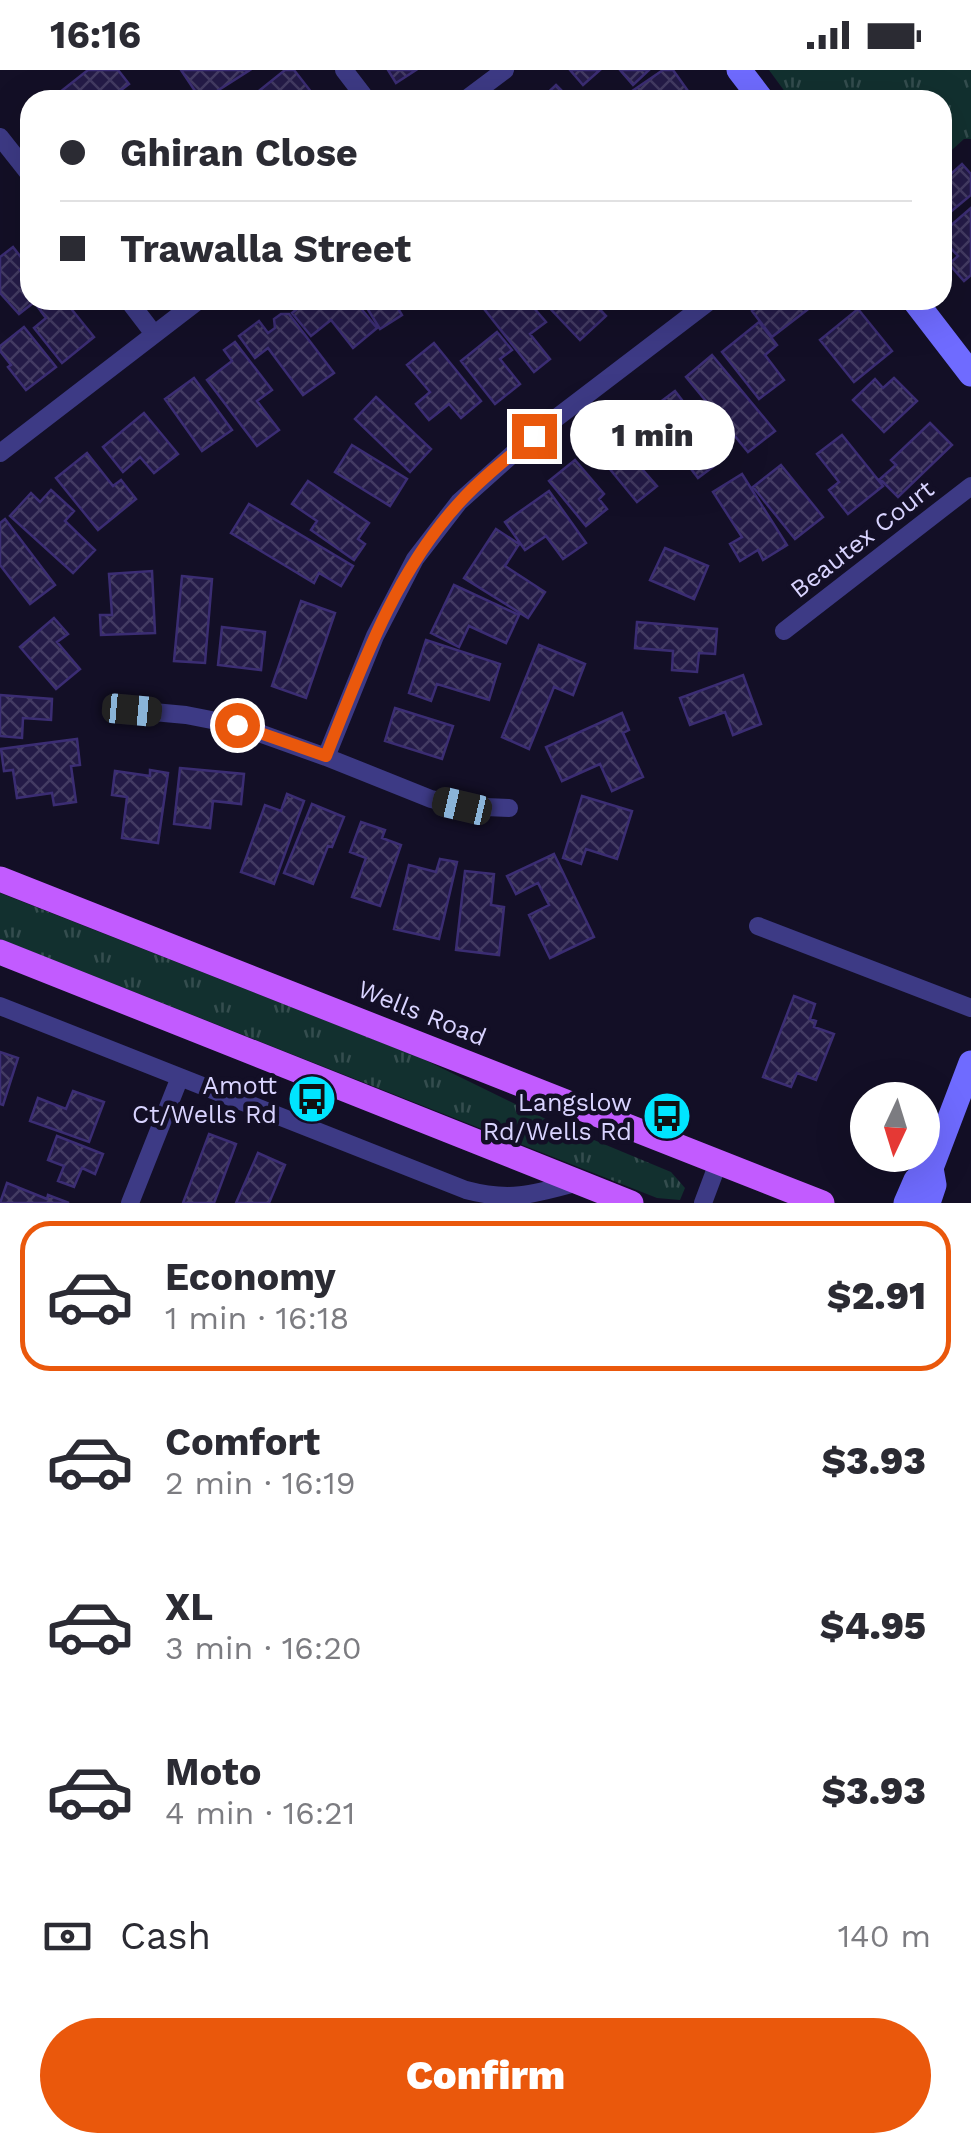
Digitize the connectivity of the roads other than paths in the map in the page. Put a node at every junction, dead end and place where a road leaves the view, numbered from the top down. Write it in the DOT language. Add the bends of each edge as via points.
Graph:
graph roads {
  1 [pos="344,70"];
  2 [pos="505,70"];
  3 [pos="359,90"];
  4 [pos="478,90"];
  5 [pos="0,136"];
  6 [pos="20,162"];
  7 [pos="136,310"];
  8 [pos="186,310"];
  9 [pos="698,310"];
  10 [pos="922,310"];
  11 [pos="154,334"];
  12 [pos="971,374"];
  13 [pos="0,453"];
  14 [pos="971,486"];
  15 [pos="784,631"];
  16 [pos="132,710"];
  17 [pos="326,756"];
  18 [pos="509,808"];
  19 [pos="0,879"];
  20 [pos="758,926"];
  21 [pos="0,952"];
  22 [pos="0,1006"];
  23 [pos="971,1008"];
  24 [pos="971,1063"];
  25 [pos="180,1077"];
  26 [pos="940,1144"];
  27 [pos="718,1162"];
  28 [pos="926,1172"];
  29 [pos="932,1172"];
  30 [pos="579,1182"];
  31 [pos="130,1203"];
  32 [pos="631,1203"];
  33 [pos="703,1203"];
  34 [pos="822,1203"];
  35 [pos="906,1203"];
  36 [pos="928,1203"];
  1 -- 3 [label="street"];
  2 -- 4 [label="street"];
  5 -- 6 [label="street"];
  7 -- 11 [label="street"];
  8 -- 11 [label="street"];
  9 -- 17 [label="street" via="460,502 415,558"];
  10 -- 12 [label="street"];
  11 -- 13 [label="street"];
  14 -- 15 [label="street, Beautex Court"];
  16 -- 17 [label="street" via="237,725"];
  17 -- 18 [label="street" via="431,799"];
  19 -- 27 [label="main road, Wells Road"];
  20 -- 23 [label="street"];
  21 -- 30 [label="main road"];
  22 -- 25 [label="street"];
  24 -- 26 [label="street"];
  25 -- 30 [label="street" via="466,1190 506,1197"];
  25 -- 31 [label="street"];
  27 -- 33 [label="street"];
  27 -- 34 [label="main road, Wells Road"];
  28 -- 35 [label="street"];
  29 -- 36 [label="street"];
  30 -- 32 [label="main road"];
}
